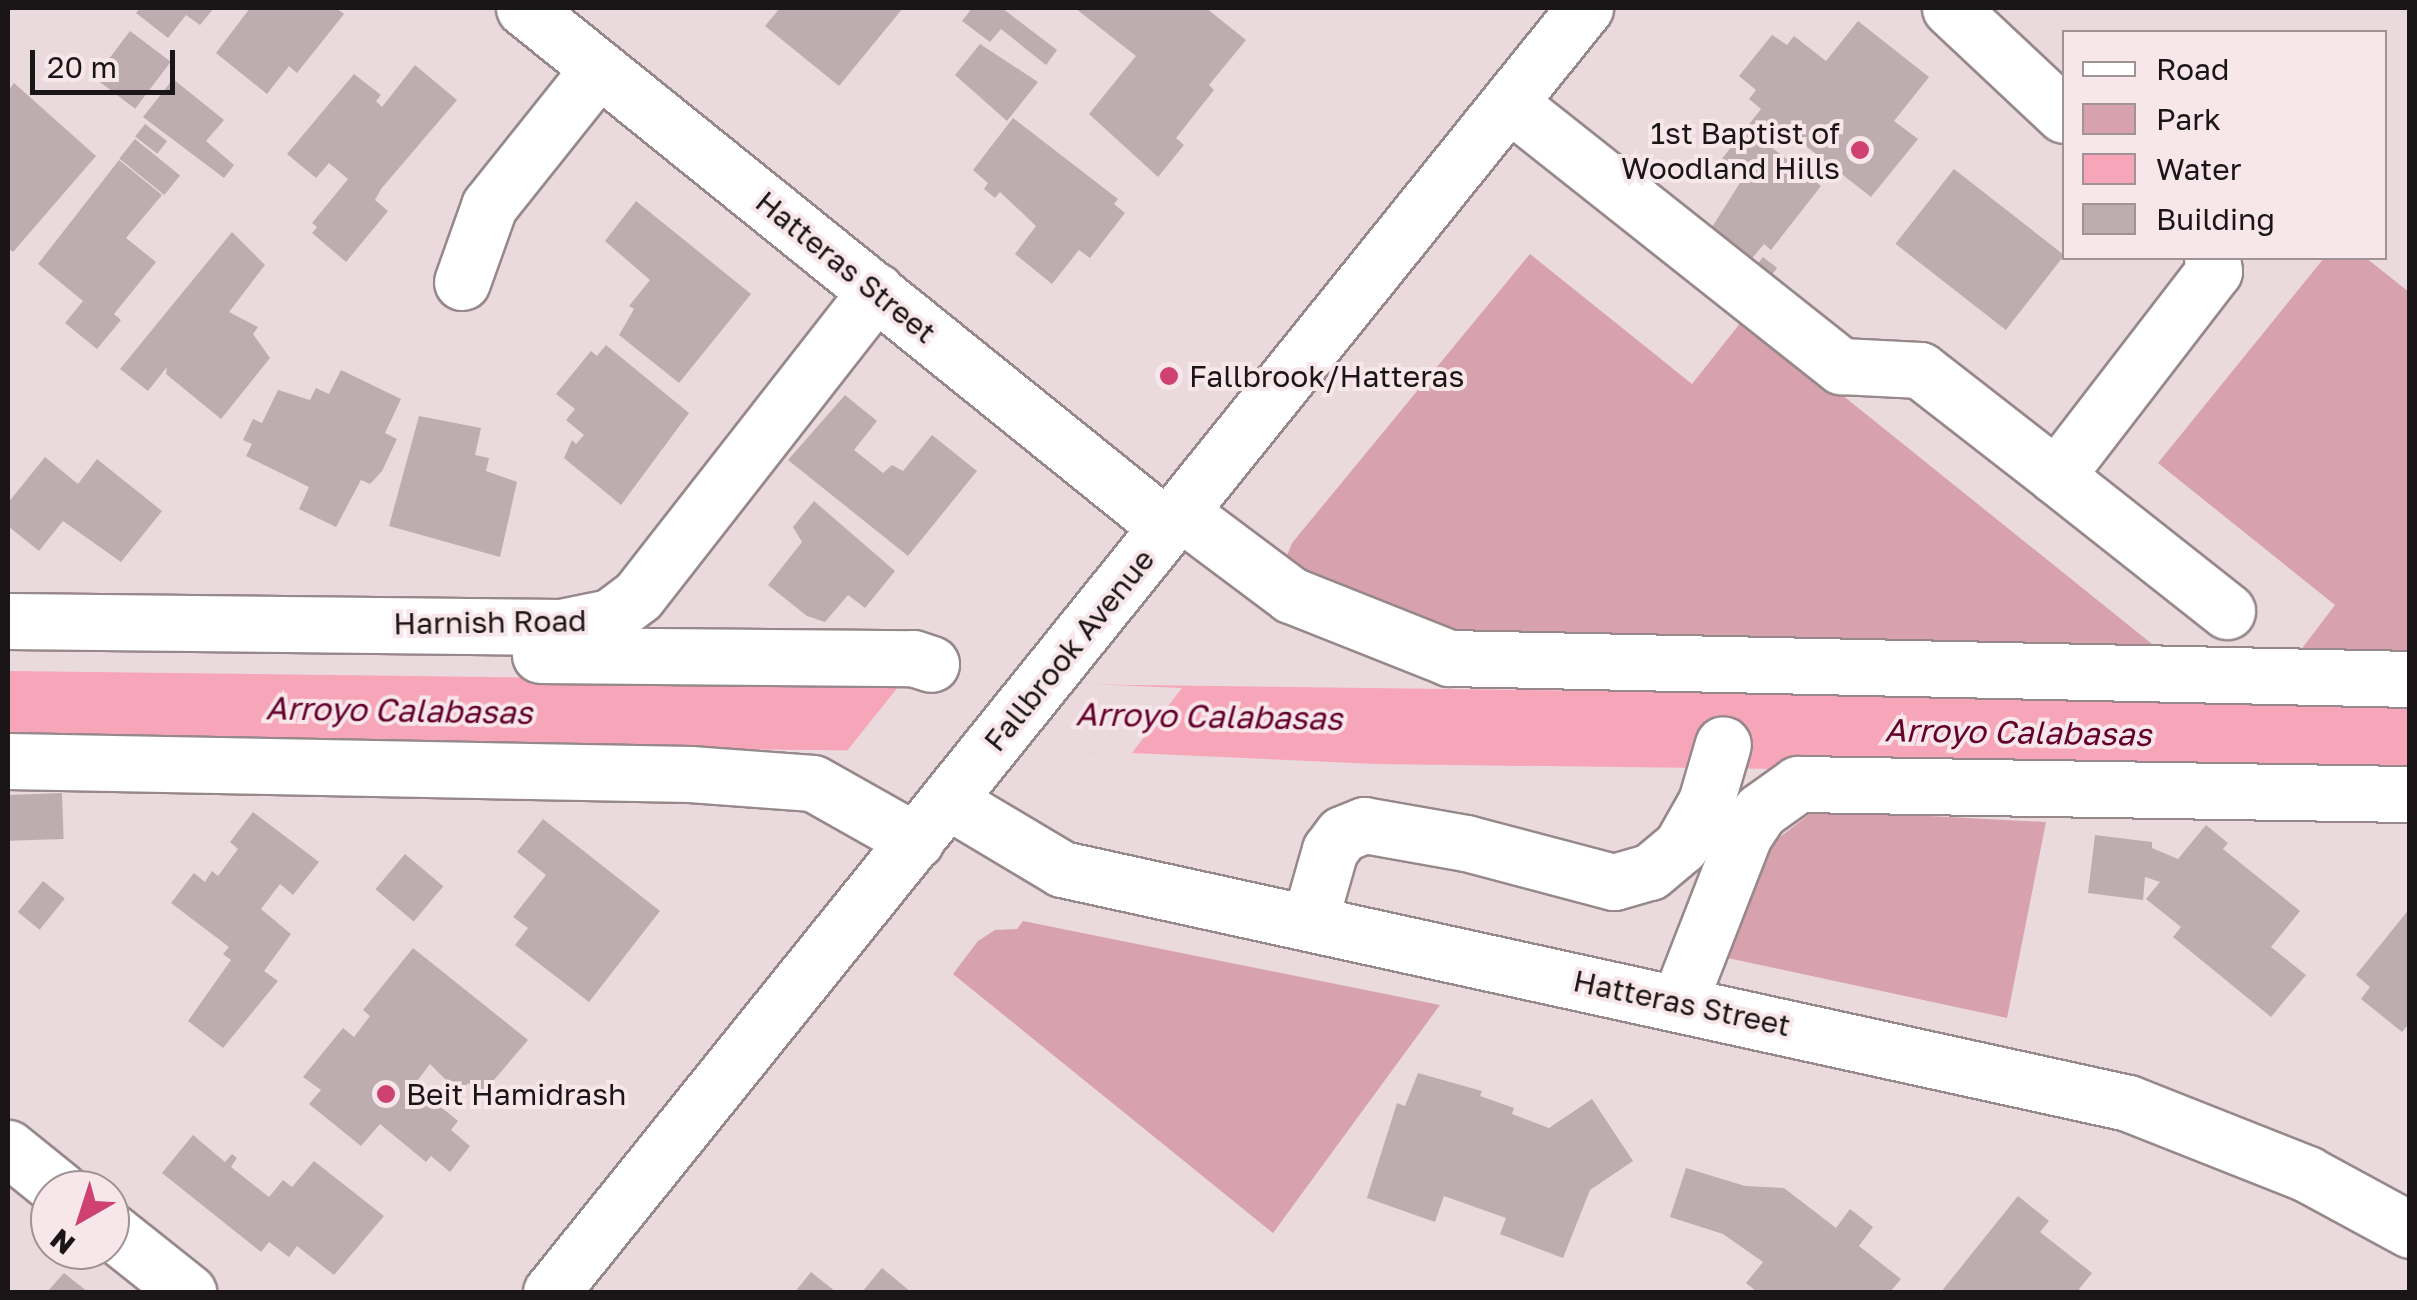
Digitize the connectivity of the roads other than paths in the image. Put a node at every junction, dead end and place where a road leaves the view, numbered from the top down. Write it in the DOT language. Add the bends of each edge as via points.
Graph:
graph roads {
  1 [pos="524,8"];
  2 [pos="1585,8"];
  3 [pos="1950,8"];
  4 [pos="598,68"];
  5 [pos="1509,103"];
  6 [pos="2062,114"];
  7 [pos="2212,260"];
  8 [pos="462,282"];
  9 [pos="876,292"];
  10 [pos="2056,476"];
  11 [pos="1174,520"];
  12 [pos="2228,611"];
  13 [pos="8,620"];
  14 [pos="8,654"];
  15 [pos="931,664"];
  16 [pos="2410,679"];
  17 [pos="1722,744"];
  18 [pos="8,761"];
  19 [pos="2410,794"];
  20 [pos="932,821"];
  21 [pos="1309,923"];
  22 [pos="1679,1002"];
  23 [pos="8,1148"];
  24 [pos="35,1170"];
  25 [pos="2410,1230"];
  26 [pos="130,1246"];
  27 [pos="188,1292"];
  28 [pos="552,1292"];
  1 -- 4 [label="street, Hatteras Street"];
  2 -- 5 [label="street, Fallbrook Avenue"];
  3 -- 6 [label="street"];
  4 -- 8 [label="street" via="490,206"];
  4 -- 9 [label="street, Hatteras Street"];
  5 -- 10 [label="street" via="1842,366 1920,370"];
  5 -- 11 [label="street, Fallbrook Avenue"];
  7 -- 10 [label="street" via="2214,271"];
  9 -- 11 [label="street, Hatteras Street"];
  9 -- 13 [label="street, Harnish Road" via="638,596 610,618 561,627"];
  10 -- 12 [label="street"];
  11 -- 16 [label="street, Hatteras Street" via="1291,596 1449,658"];
  11 -- 20 [label="street, Fallbrook Avenue"];
  14 -- 15 [label="street" via="896,658"];
  17 -- 21 [label="street" via="1706,802 1681,846 1650,872 1614,882 1466,843 1364,825 1342,834 1330,850"];
  18 -- 20 [label="street, Hatteras Street" via="690,774 813,783"];
  19 -- 22 [label="street" via="1798,784 1768,802 1744,834"];
  20 -- 21 [label="street, Hatteras Street" via="1062,869"];
  20 -- 28 [label="street, Fallbrook Avenue"];
  21 -- 22 [label="street, Hatteras Street"];
  22 -- 25 [label="street, Hatteras Street" via="2128,1103 2307,1174"];
  23 -- 24 [label="street"];
  26 -- 27 [label="street"];
}
